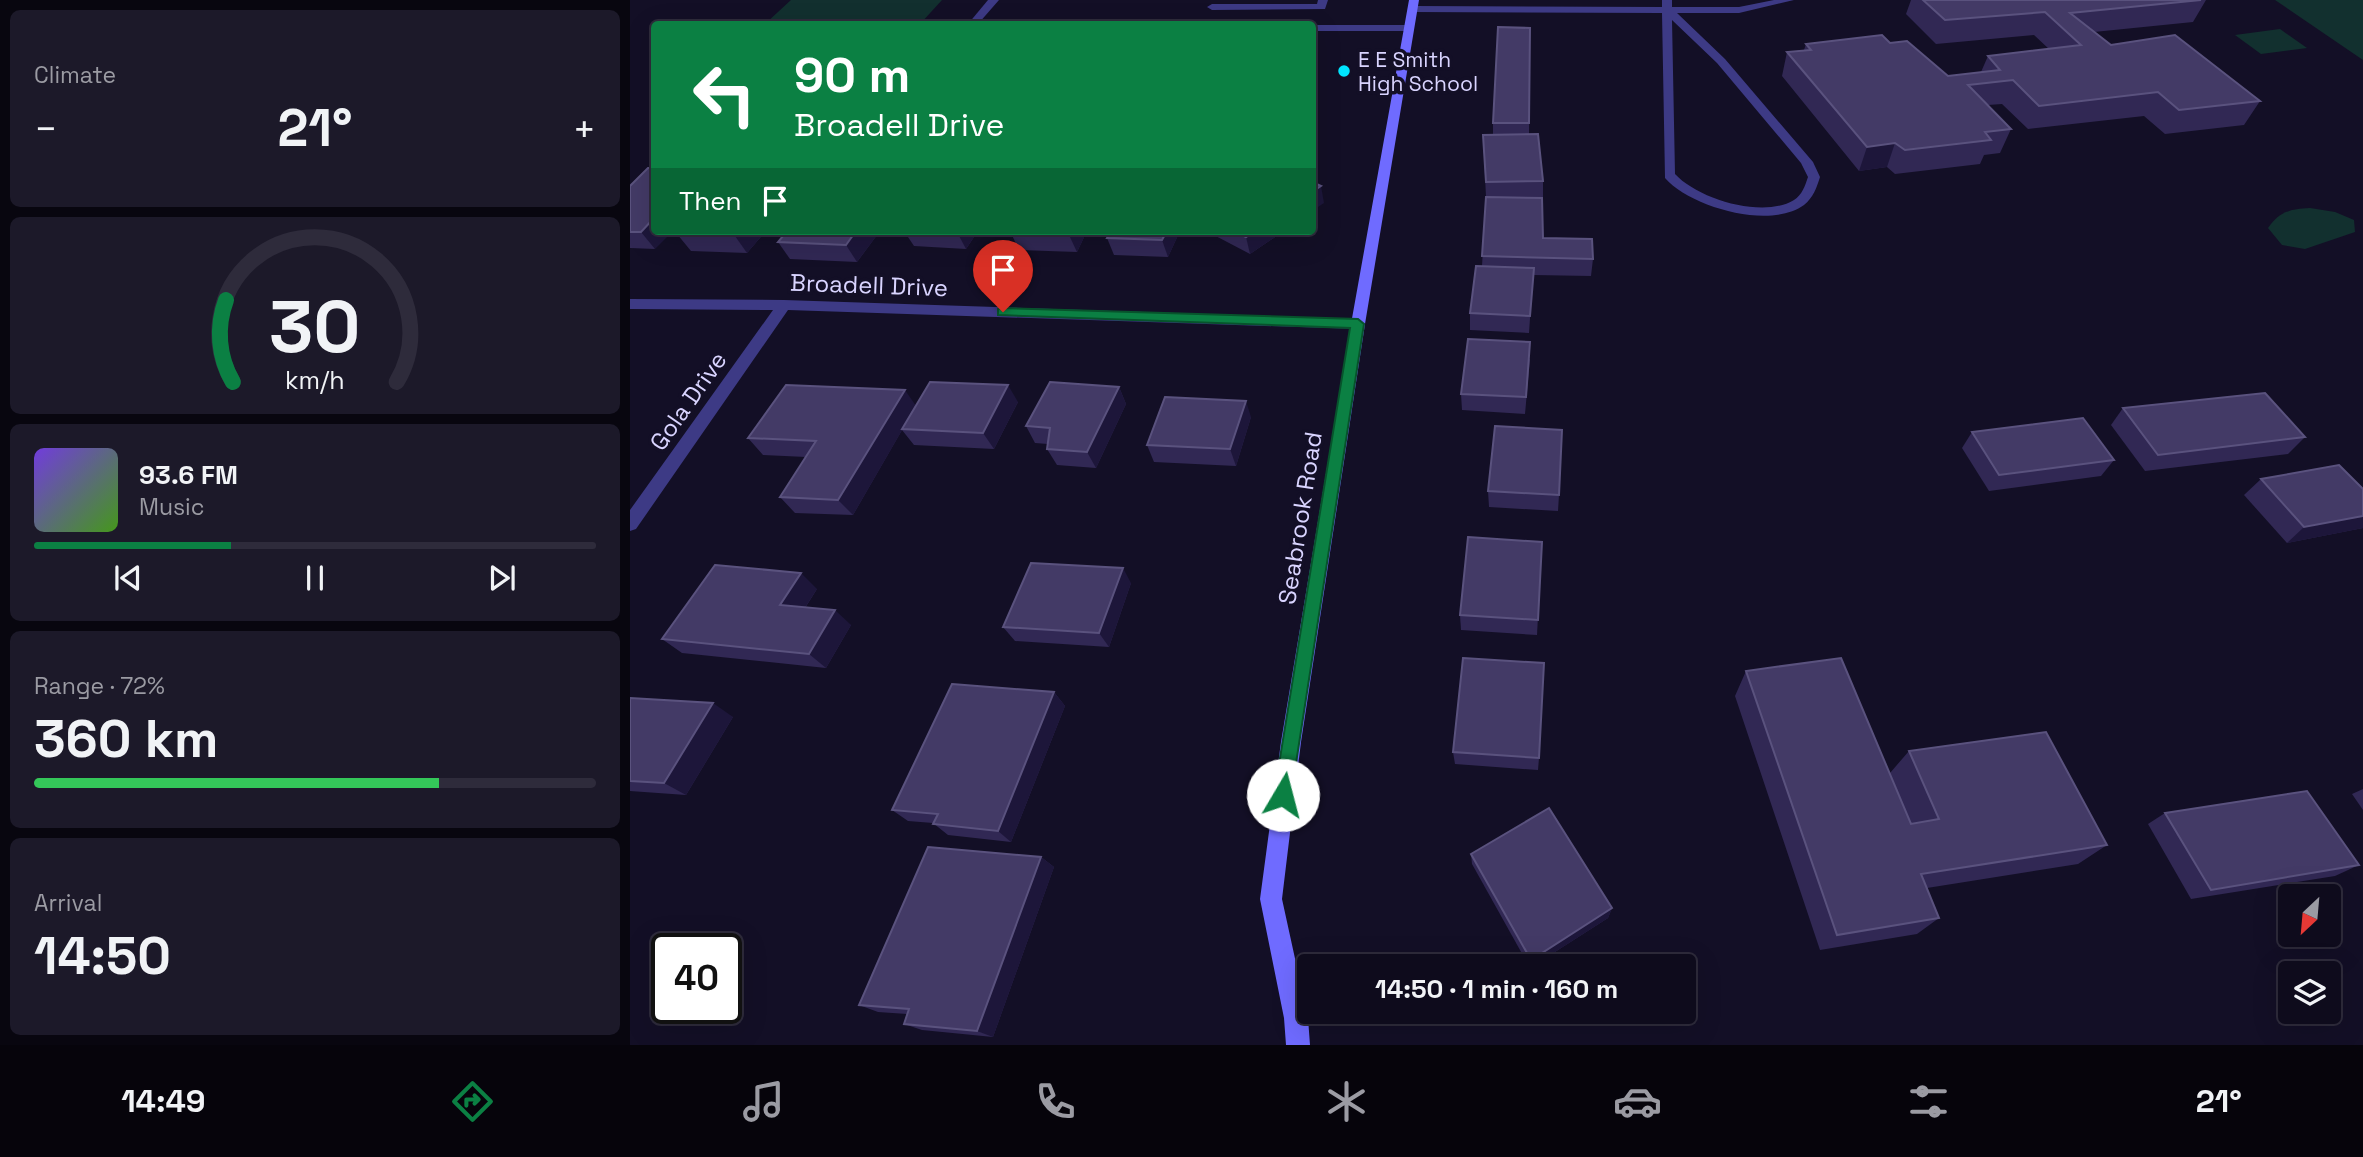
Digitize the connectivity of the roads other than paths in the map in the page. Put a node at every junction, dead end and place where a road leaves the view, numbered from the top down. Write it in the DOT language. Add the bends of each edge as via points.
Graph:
graph roads {
  1 [pos="994,0"];
  2 [pos="1323,0"];
  3 [pos="1788,0"];
  4 [pos="1413,4"];
  5 [pos="1668,5"];
  6 [pos="1211,8"];
  7 [pos="976,21"];
  8 [pos="1316,28"];
  9 [pos="1409,28"];
  10 [pos="630,304"];
  11 [pos="784,305"];
  12 [pos="1358,324"];
  13 [pos="630,524"];
  14 [pos="1298,1045"];
  1 -- 7 [label="street"];
  2 -- 6 [label="street" via="1321,7"];
  3 -- 5 [label="street" via="1739,10"];
  4 -- 5 [label="street"];
  4 -- 9 [label="street, Seabrook Road"];
  5 -- 5 [label="street" via="1669,175 1676,187 1729,207 1767,210 1796,205 1808,193 1814,177 1807,162"];
  8 -- 9 [label="street"];
  9 -- 12 [label="street, Seabrook Road"];
  10 -- 11 [label="street, Broadell Drive"];
  11 -- 12 [label="street, Broadell Drive"];
  11 -- 13 [label="street, Gola Drive"];
  12 -- 14 [label="street, Seabrook Road" via="1291,742 1271,899"];
}
